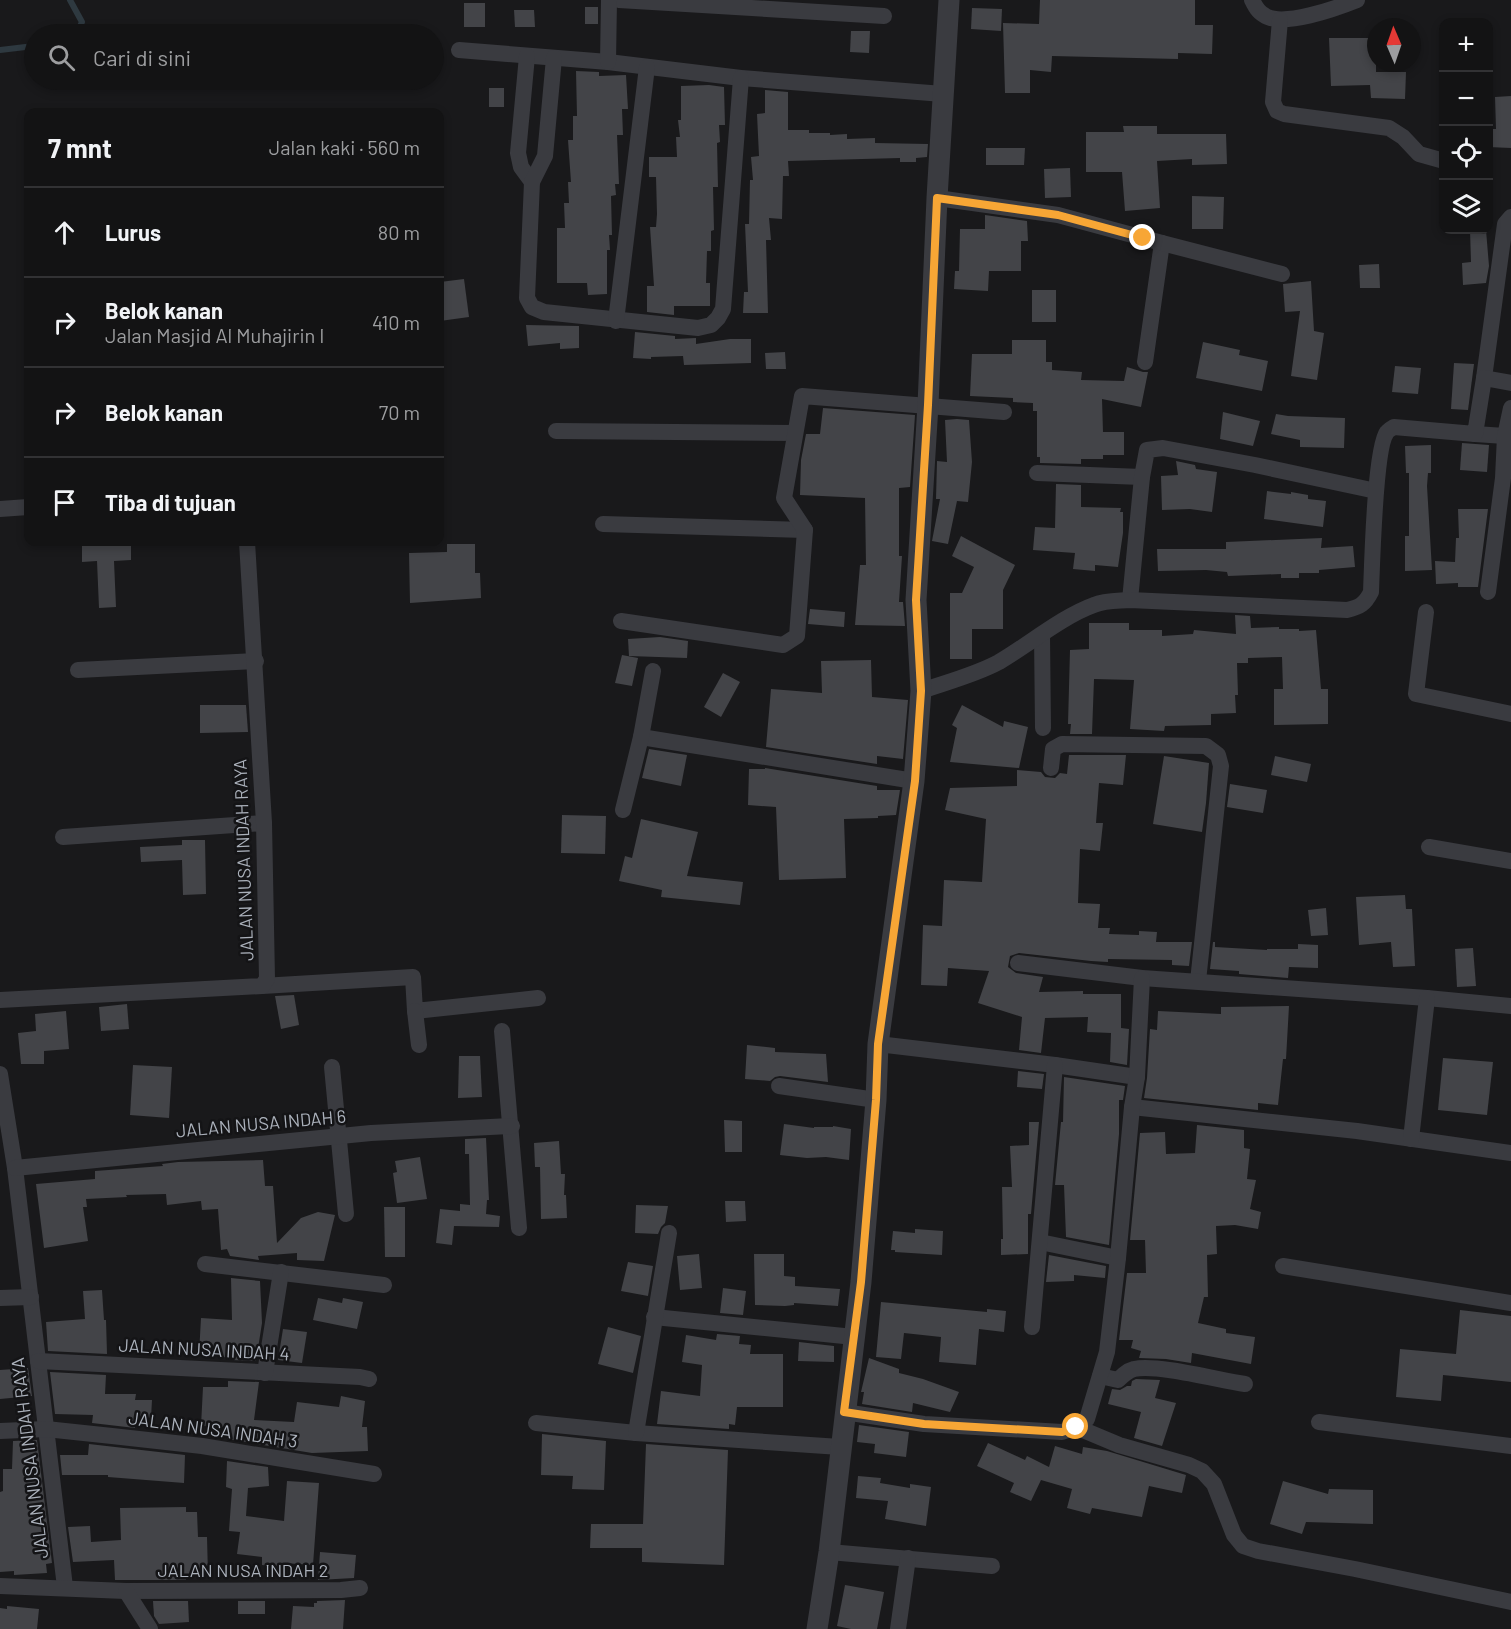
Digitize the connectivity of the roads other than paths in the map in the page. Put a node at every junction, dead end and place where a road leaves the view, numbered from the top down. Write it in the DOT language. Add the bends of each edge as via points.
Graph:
graph roads {
  1 [pos="609,0"];
  2 [pos="619,0"];
  3 [pos="1252,0"];
  4 [pos="1357,0"];
  5 [pos="948,7"];
  6 [pos="884,16"];
  7 [pos="1280,20"];
  8 [pos="459,50"];
  9 [pos="527,56"];
  10 [pos="554,58"];
  11 [pos="608,62"];
  12 [pos="647,67"];
  13 [pos="741,78"];
  14 [pos="943,94"];
  15 [pos="1439,160"];
  16 [pos="532,182"];
  17 [pos="937,198"];
  18 [pos="1511,217"];
  19 [pos="1162,243"];
  20 [pos="1282,274"];
  21 [pos="616,321"];
  22 [pos="1145,362"];
  23 [pos="1484,378"];
  24 [pos="1511,383"];
  25 [pos="928,405"];
  26 [pos="1511,408"];
  27 [pos="1004,412"];
  28 [pos="556,430"];
  29 [pos="795,433"];
  30 [pos="1475,434"];
  31 [pos="1504,436"];
  32 [pos="1037,472"];
  33 [pos="1142,477"];
  34 [pos="1507,478"];
  35 [pos="1376,491"];
  36 [pos="24,507"];
  37 [pos="0,509"];
  38 [pos="603,524"];
  39 [pos="806,530"];
  40 [pos="248,546"];
  41 [pos="1488,592"];
  42 [pos="1130,600"];
  43 [pos="1426,612"];
  44 [pos="621,621"];
  45 [pos="1042,635"];
  46 [pos="256,661"];
  47 [pos="78,670"];
  48 [pos="653,671"];
  49 [pos="921,691"];
  50 [pos="1511,714"];
  51 [pos="1042,728"];
  52 [pos="641,737"];
  53 [pos="1051,768"];
  54 [pos="915,781"];
  55 [pos="623,810"];
  56 [pos="264,823"];
  57 [pos="63,837"];
  58 [pos="1430,847"];
  59 [pos="1511,861"];
  60 [pos="1018,963"];
  61 [pos="1142,978"];
  62 [pos="1198,981"];
  63 [pos="262,986"];
  64 [pos="538,998"];
  65 [pos="1426,998"];
  66 [pos="0,1000"];
  67 [pos="1511,1006"];
  68 [pos="416,1011"];
  69 [pos="502,1031"];
  70 [pos="878,1044"];
  71 [pos="419,1045"];
  72 [pos="1055,1065"];
  73 [pos="332,1067"];
  74 [pos="0,1074"];
  75 [pos="1137,1077"];
  76 [pos="779,1086"];
  77 [pos="876,1100"];
  78 [pos="1132,1107"];
  79 [pos="512,1126"];
  80 [pos="6,1137"];
  81 [pos="339,1137"];
  82 [pos="1411,1139"];
  83 [pos="1511,1153"];
  84 [pos="15,1168"];
  85 [pos="346,1214"];
  86 [pos="519,1228"];
  87 [pos="669,1233"];
  88 [pos="1040,1242"];
  89 [pos="1118,1258"];
  90 [pos="205,1264"];
  91 [pos="1283,1266"];
  92 [pos="281,1272"];
  93 [pos="384,1285"];
  94 [pos="31,1297"];
  95 [pos="0,1298"];
  96 [pos="1511,1303"];
  97 [pos="654,1317"];
  98 [pos="1032,1327"];
  99 [pos="854,1337"];
  100 [pos="38,1361"];
  101 [pos="265,1374"];
  102 [pos="1100,1376"];
  103 [pos="369,1379"];
  104 [pos="1245,1384"];
  105 [pos="844,1412"];
  106 [pos="1319,1422"];
  107 [pos="536,1423"];
  108 [pos="1076,1427"];
  109 [pos="46,1430"];
  110 [pos="0,1431"];
  111 [pos="636,1432"];
  112 [pos="1511,1446"];
  113 [pos="840,1447"];
  114 [pos="374,1474"];
  115 [pos="829,1552"];
  116 [pos="908,1558"];
  117 [pos="992,1566"];
  118 [pos="0,1586"];
  119 [pos="65,1587"];
  120 [pos="360,1588"];
  121 [pos="126,1591"];
  122 [pos="1511,1602"];
  123 [pos="150,1629"];
  124 [pos="817,1629"];
  125 [pos="898,1629"];
  1 -- 11 [label="street"];
  2 -- 6 [label="street"];
  3 -- 7 [label="street" via="1265,16"];
  4 -- 7 [label="street"];
  5 -- 14 [label="street"];
  7 -- 15 [label="street" via="1273,102 1277,111 1389,128 1419,154"];
  8 -- 9 [label="street"];
  9 -- 10 [label="street"];
  9 -- 16 [label="street" via="518,153 521,167"];
  10 -- 11 [label="street"];
  10 -- 16 [label="street" via="545,156"];
  11 -- 12 [label="street"];
  12 -- 13 [label="street"];
  12 -- 21 [label="street"];
  13 -- 14 [label="street"];
  13 -- 21 [label="street" via="723,309 711,325 698,328"];
  14 -- 17 [label="street"];
  16 -- 21 [label="street" via="527,298 532,307"];
  17 -- 19 [label="street" via="1058,215"];
  17 -- 25 [label="street"];
  18 -- 23 [label="street" via="1505,224"];
  19 -- 20 [label="street"];
  19 -- 22 [label="street"];
  23 -- 24 [label="street"];
  23 -- 30 [label="street"];
  25 -- 27 [label="street"];
  25 -- 29 [label="street" via="802,396"];
  25 -- 49 [label="street" via="916,600"];
  26 -- 31 [label="street"];
  28 -- 29 [label="street"];
  29 -- 39 [label="street" via="784,498"];
  30 -- 31 [label="street"];
  30 -- 35 [label="street" via="1394,427 1383,440"];
  31 -- 34 [label="street"];
  32 -- 33 [label="street"];
  33 -- 35 [label="street" via="1147,450 1163,448"];
  33 -- 42 [label="street"];
  34 -- 41 [label="street"];
  35 -- 42 [label="street" via="1371,592 1358,608"];
  36 -- 37 [label="street"];
  38 -- 39 [label="street"];
  39 -- 44 [label="street" via="797,636 783,645"];
  40 -- 46 [label="street, JALAN NUSA INDAH RAYA"];
  42 -- 45 [label="street" via="1093,605"];
  43 -- 50 [label="street" via="1416,694"];
  45 -- 49 [label="street" via="978,672"];
  45 -- 51 [label="street"];
  46 -- 47 [label="street"];
  46 -- 56 [label="street, JALAN NUSA INDAH RAYA"];
  48 -- 52 [label="street"];
  49 -- 54 [label="street"];
  52 -- 54 [label="street"];
  52 -- 55 [label="street"];
  53 -- 62 [label="street" via="1053,749 1062,744 1206,746 1218,755 1221,766"];
  54 -- 70 [label="street"];
  56 -- 57 [label="street"];
  56 -- 63 [label="street, JALAN NUSA INDAH RAYA" via="268,971"];
  58 -- 59 [label="street"];
  60 -- 61 [label="street"];
  61 -- 62 [label="street"];
  61 -- 75 [label="street"];
  62 -- 65 [label="street"];
  63 -- 66 [label="street, JALAN NUSA INDAH RAYA"];
  63 -- 68 [label="street" via="413,976"];
  64 -- 68 [label="street"];
  65 -- 67 [label="street"];
  65 -- 82 [label="street"];
  68 -- 71 [label="street"];
  69 -- 79 [label="street"];
  70 -- 72 [label="street"];
  70 -- 77 [label="street"];
  72 -- 75 [label="street"];
  72 -- 88 [label="street"];
  73 -- 81 [label="street"];
  74 -- 80 [label="street, JALAN NUSA INDAH RAYA"];
  75 -- 78 [label="street"];
  76 -- 77 [label="street"];
  77 -- 99 [label="street"];
  78 -- 82 [label="street"];
  78 -- 89 [label="street"];
  79 -- 81 [label="street, JALAN NUSA INDAH 6"];
  79 -- 86 [label="street"];
  80 -- 84 [label="street, JALAN NUSA INDAH RAYA"];
  81 -- 84 [label="street, JALAN NUSA INDAH 6"];
  81 -- 85 [label="street"];
  82 -- 83 [label="street"];
  84 -- 94 [label="street, JALAN NUSA INDAH RAYA"];
  87 -- 97 [label="street"];
  88 -- 89 [label="street"];
  88 -- 98 [label="street"];
  89 -- 102 [label="street" via="1107,1352"];
  90 -- 92 [label="street"];
  91 -- 96 [label="street"];
  92 -- 93 [label="street"];
  92 -- 101 [label="street"];
  94 -- 95 [label="street"];
  94 -- 100 [label="street, JALAN NUSA INDAH RAYA"];
  97 -- 99 [label="street"];
  97 -- 111 [label="street"];
  99 -- 105 [label="street"];
  100 -- 101 [label="street, JALAN NUSA INDAH 4"];
  100 -- 109 [label="street, JALAN NUSA INDAH RAYA"];
  101 -- 103 [label="street, JALAN NUSA INDAH 4"];
  102 -- 104 [label="street" via="1118,1380 1140,1368"];
  102 -- 108 [label="street" via="1087,1419"];
  105 -- 108 [label="street" via="924,1424 1062,1432"];
  105 -- 113 [label="street"];
  106 -- 112 [label="street"];
  107 -- 111 [label="street"];
  108 -- 122 [label="street" via="1202,1471 1214,1484 1234,1535 1243,1546"];
  109 -- 110 [label="street, JALAN NUSA INDAH 3"];
  109 -- 114 [label="street, JALAN NUSA INDAH 3" via="202,1446"];
  109 -- 119 [label="street, JALAN NUSA INDAH RAYA"];
  111 -- 113 [label="street"];
  113 -- 115 [label="street"];
  115 -- 116 [label="street"];
  115 -- 124 [label="street"];
  116 -- 117 [label="street"];
  116 -- 125 [label="street"];
  118 -- 119 [label="street, JALAN NUSA INDAH 2"];
  119 -- 121 [label="street, JALAN NUSA INDAH 2"];
  120 -- 121 [label="street, JALAN NUSA INDAH 2"];
  121 -- 123 [label="street"];
}
